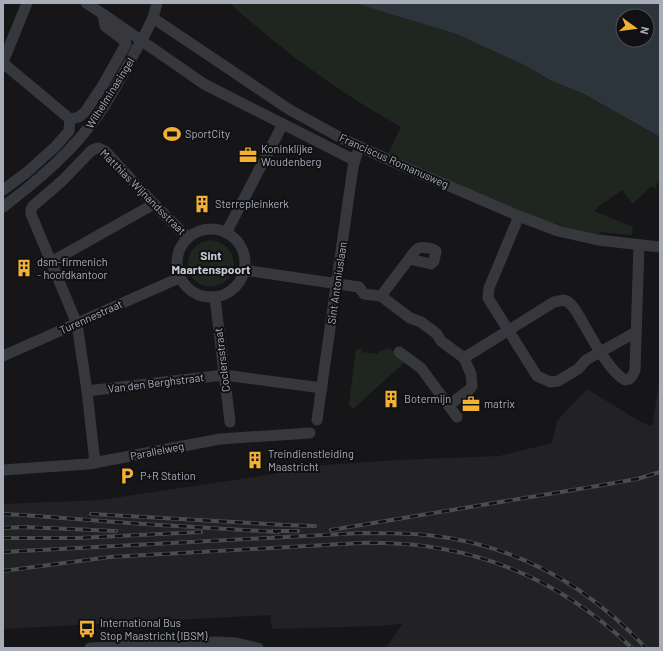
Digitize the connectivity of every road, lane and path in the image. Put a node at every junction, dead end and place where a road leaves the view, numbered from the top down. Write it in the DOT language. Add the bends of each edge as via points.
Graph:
graph roads {
  1 [pos="27,3"];
  2 [pos="86,3"];
  3 [pos="157,3"];
  4 [pos="103,14"];
  5 [pos="153,18"];
  6 [pos="3,62"];
  7 [pos="70,118"];
  8 [pos="283,124"];
  9 [pos="361,147"];
  10 [pos="354,160"];
  11 [pos="3,190"];
  12 [pos="154,204"];
  13 [pos="3,207"];
  14 [pos="519,216"];
  15 [pos="226,233"];
  16 [pos="188,238"];
  17 [pos="639,245"];
  18 [pos="660,247"];
  19 [pos="410,258"];
  20 [pos="51,262"];
  21 [pos="244,270"];
  22 [pos="179,278"];
  23 [pos="336,285"];
  24 [pos="381,296"];
  25 [pos="215,298"];
  26 [pos="77,324"];
  27 [pos="508,330"];
  28 [pos="636,332"];
  29 [pos="399,352"];
  30 [pos="600,352"];
  31 [pos="3,356"];
  32 [pos="464,358"];
  33 [pos="224,375"];
  34 [pos="322,388"];
  35 [pos="87,391"];
  36 [pos="449,405"];
  37 [pos="457,417"];
  38 [pos="317,420"];
  39 [pos="230,422"];
  40 [pos="310,433"];
  41 [pos="95,463"];
  42 [pos="3,470"];
  43 [pos="192,646"];
  44 [pos="90,648"];
  45 [pos="258,648"];
  1 -- 6 [label="street"];
  2 -- 4 [label="street, Franciscus Romanusweg"];
  3 -- 5 [label="street, Wilhelminasingel"];
  4 -- 7 [label="street, Wilhelminasingel" via="105,26 125,40 126,44 85,112 79,117"];
  4 -- 8 [label="street, Franciscus Romanusweg" via="204,84"];
  5 -- 9 [label="street, Franciscus Romanusweg" via="276,101"];
  5 -- 13 [label="street, Wilhelminasingel, bridge" via="103,107 74,145 35,183"];
  6 -- 7 [label="street"];
  7 -- 11 [label="street, Wilhelminasingel" via="69,131 55,147"];
  8 -- 10 [label="street, Franciscus Romanusweg"];
  8 -- 15 [label="street"];
  9 -- 10 [label="street, Sint Antoniuslaan"];
  9 -- 14 [label="street, Franciscus Romanusweg"];
  10 -- 23 [label="street, Sint Antoniuslaan"];
  12 -- 16 [label="street, Matthias Wijnandsstraat"];
  12 -- 20 [label="street"];
  12 -- 20 [label="street, Matthias Wijnandsstraat" via="105,151 98,148 92,150 31,209"];
  14 -- 17 [label="street, Franciscus Romanusweg" via="558,231"];
  14 -- 27 [label="street" via="488,293 488,298"];
  15 -- 16 [label="street" via="215,229 203,230"];
  15 -- 21 [label="street" via="242,248"];
  16 -- 22 [label="street" via="177,256 176,268"];
  17 -- 18 [label="street, Franciscus Romanusweg"];
  17 -- 28 [label="street"];
  19 -- 24 [label="street"];
  20 -- 26 [label="street"];
  21 -- 23 [label="street"];
  21 -- 25 [label="street" via="236,287"];
  22 -- 25 [label="street" via="194,294"];
  22 -- 26 [label="street, Turennestraat"];
  23 -- 24 [label="street" via="358,287 364,294"];
  23 -- 34 [label="street, Sint Antoniuslaan"];
  24 -- 32 [label="street" via="437,334 441,341"];
  25 -- 33 [label="street, Coclersstraat"];
  26 -- 31 [label="street, Turennestraat"];
  26 -- 35 [label="street"];
  27 -- 30 [label="street" via="554,302 564,300 572,306"];
  27 -- 30 [label="street" via="537,376 550,382 558,381"];
  27 -- 32 [label="street"];
  28 -- 30 [label="street"];
  28 -- 30 [label="street" via="635,370 630,378 625,380 619,376"];
  29 -- 36 [label="street" via="421,368"];
  32 -- 36 [label="street" via="471,374 472,386"];
  33 -- 34 [label="street, Van den Berghstraat"];
  33 -- 35 [label="street, Van den Berghstraat"];
  33 -- 39 [label="street, Coclersstraat"];
  34 -- 38 [label="street, Sint Antoniuslaan"];
  35 -- 41 [label="street"];
  36 -- 37 [label="street"];
  40 -- 41 [label="street, Parallelweg" via="220,439"];
  41 -- 42 [label="street, Parallelweg"];
  43 -- 44 [label="street"];
  43 -- 45 [label="street" via="227,642"];
}
